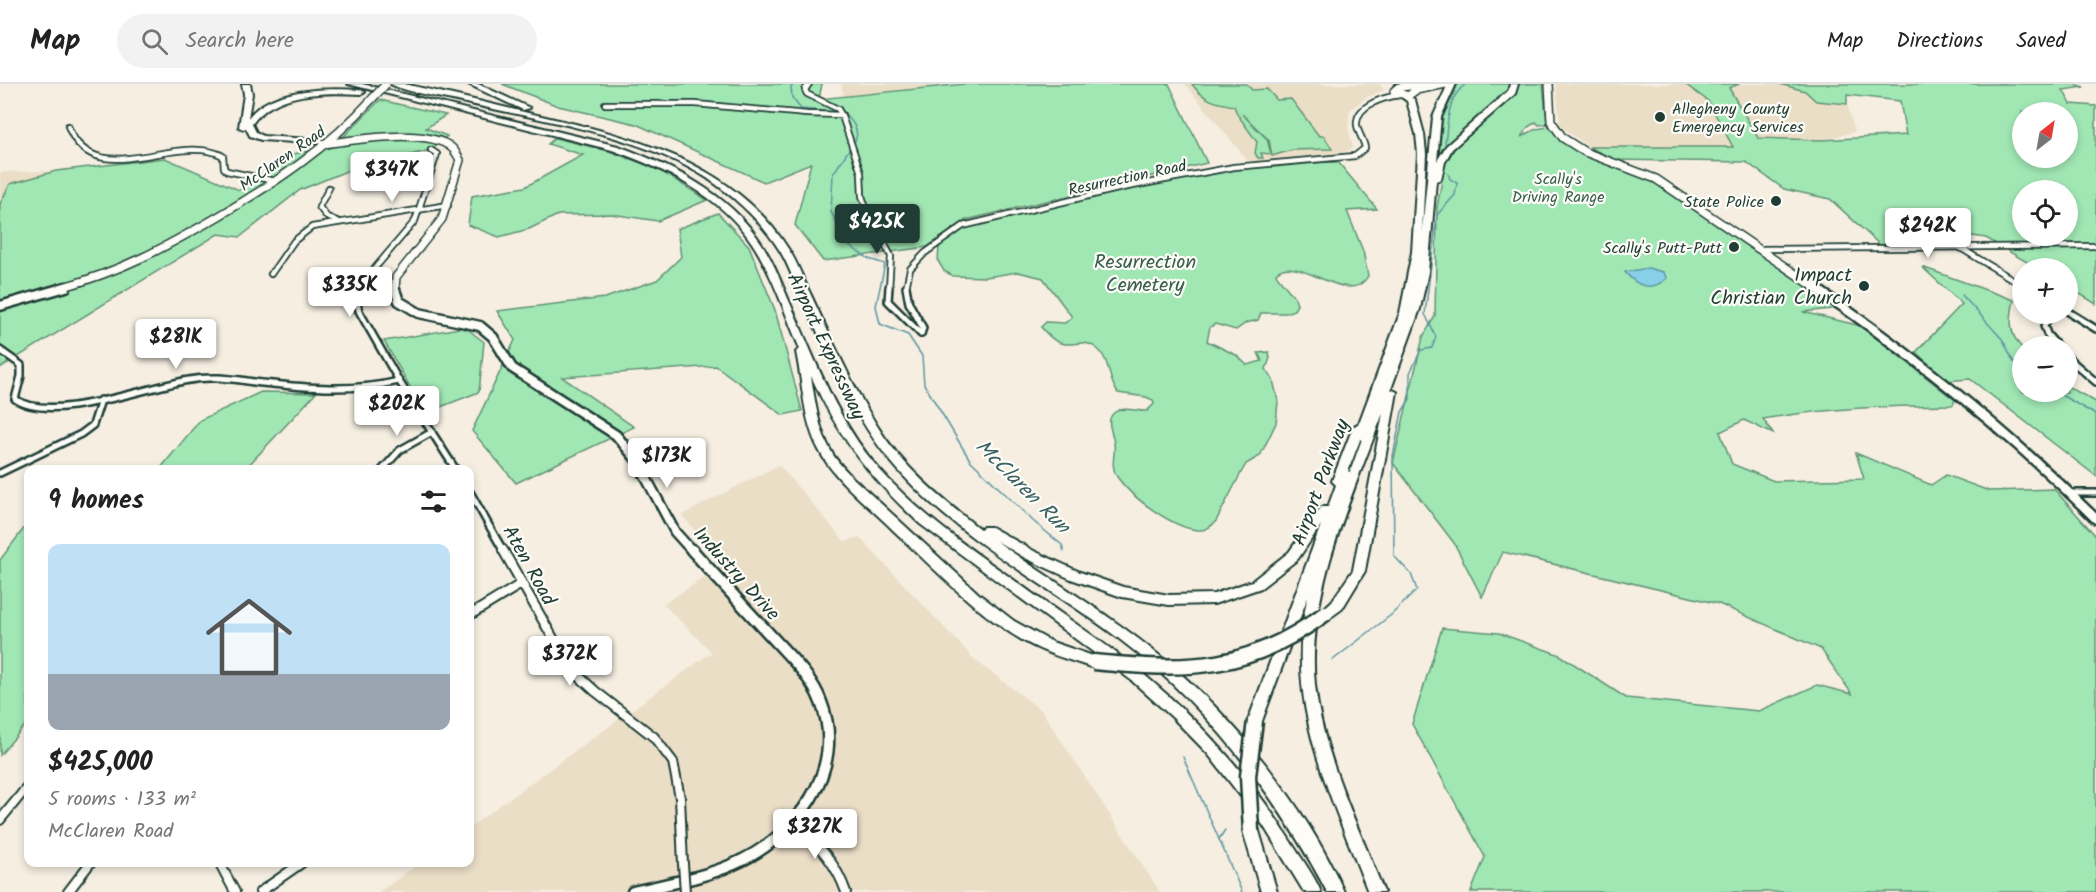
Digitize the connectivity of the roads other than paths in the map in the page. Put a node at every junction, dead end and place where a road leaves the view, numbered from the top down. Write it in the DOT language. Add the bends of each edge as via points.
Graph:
graph roads {
  1 [pos="246,84"];
  2 [pos="352,84"];
  3 [pos="381,84"];
  4 [pos="386,84"];
  5 [pos="394,84"];
  6 [pos="472,84"];
  7 [pos="809,84"];
  8 [pos="1446,84"];
  9 [pos="1452,84"];
  10 [pos="1514,84"];
  11 [pos="1549,84"];
  12 [pos="1429,86"];
  13 [pos="1399,91"];
  14 [pos="370,98"];
  15 [pos="605,104"];
  16 [pos="842,115"];
  17 [pos="68,126"];
  18 [pos="580,138"];
  19 [pos="326,143"];
  20 [pos="431,150"];
  21 [pos="684,161"];
  22 [pos="273,180"];
  23 [pos="329,188"];
  24 [pos="448,205"];
  25 [pos="419,210"];
  26 [pos="1427,221"];
  27 [pos="340,223"];
  28 [pos="2096,246"];
  29 [pos="1958,247"];
  30 [pos="1760,249"];
  31 [pos="1416,256"];
  32 [pos="271,274"];
  33 [pos="2012,279"];
  34 [pos="780,291"];
  35 [pos="0,306"];
  36 [pos="1415,309"];
  37 [pos="2078,318"];
  38 [pos="2096,329"];
  39 [pos="0,350"];
  40 [pos="2078,367"];
  41 [pos="399,381"];
  42 [pos="2096,382"];
  43 [pos="101,400"];
  44 [pos="1367,413"];
  45 [pos="432,432"];
  46 [pos="884,445"];
  47 [pos="386,465"];
  48 [pos="453,465"];
  49 [pos="0,472"];
  50 [pos="2070,493"];
  51 [pos="2096,493"];
  52 [pos="474,499"];
  53 [pos="2096,519"];
  54 [pos="521,584"];
  55 [pos="474,613"];
  56 [pos="24,791"];
  57 [pos="0,820"];
  58 [pos="793,824"];
  59 [pos="87,867"];
  60 [pos="222,867"];
  61 [pos="296,867"];
  62 [pos="68,892"];
  63 [pos="235,892"];
  64 [pos="260,892"];
  65 [pos="633,892"];
  66 [pos="685,892"];
  67 [pos="846,892"];
  68 [pos="1269,892"];
  69 [pos="1313,892"];
  70 [pos="1336,892"];
  71 [pos="1376,892"];
  1 -- 19 [label="highway" via="243,128 247,135 264,141"];
  2 -- 18 [label="highway, Airport Expressway"];
  3 -- 14 [label="street, McClaren Road, bridge"];
  4 -- 14 [label="street, McClaren Road, bridge"];
  5 -- 21 [label="highway, Airport Expressway" via="624,138"];
  6 -- 21 [label="highway" via="530,110 636,140"];
  7 -- 16 [label="street" via="807,94 838,109"];
  8 -- 12 [label="street"];
  8 -- 31 [label="highway, Airport Parkway" via="1430,128"];
  9 -- 26 [label="highway, Airport Parkway" via="1437,117"];
  10 -- 26 [label="highway" via="1512,92 1445,154"];
  11 -- 30 [label="street" via="1551,122 1563,138 1585,152 1656,179"];
  12 -- 13 [label="street"];
  12 -- 13 [label="street"];
  13 -- 16 [label="street, Resurrection Road" via="1372,104 1359,116 1357,123 1365,146 1355,156 1234,167 1122,188 963,226 925,253 910,270 905,291 923,327 921,334 888,301 891,256 867,211 861,173"];
  13 -- 31 [label="highway" via="1411,100 1421,148"];
  14 -- 19 [label="street, McClaren Road"];
  15 -- 16 [label="street" via="672,103 800,116"];
  17 -- 22 [label="street" via="74,142 96,156 140,158 210,149 223,156 227,171"];
  18 -- 19 [label="highway" via="392,97 345,91 312,92 281,100 258,112 248,124 253,134 261,138"];
  18 -- 34 [label="highway, Airport Expressway" via="650,160 715,197 741,221 756,242"];
  19 -- 22 [label="street, McClaren Road"];
  19 -- 24 [label="street, Industry Drive" via="405,137 445,142 460,160"];
  20 -- 25 [label="street" via="437,154"];
  21 -- 46 [label="highway, Airport Expressway" via="730,189 772,231 856,402"];
  22 -- 35 [label="street, McClaren Road" via="160,250 120,269"];
  23 -- 27 [label="street" via="319,207"];
  24 -- 25 [label="street"];
  24 -- 58 [label="street, Industry Drive" via="434,232 396,277 396,297 419,313 480,326 493,337 512,368 616,435 636,459 679,536 806,675 826,714 829,751 816,793"];
  25 -- 27 [label="street"];
  25 -- 41 [label="street" via="412,225 364,281 356,298 359,311"];
  26 -- 36 [label="highway, Airport Parkway"];
  27 -- 32 [label="street" via="312,226 304,231"];
  28 -- 29 [label="street"];
  29 -- 30 [label="street"];
  29 -- 33 [label="street"];
  30 -- 50 [label="street" via="1896,344"];
  31 -- 44 [label="highway, Airport Parkway" via="1405,313"];
  34 -- 36 [label="highway, bridge" via="804,366 813,420 831,461 998,618 1054,650 1094,662 1135,667 1176,668 1239,660 1267,652 1288,642 1337,605 1359,571 1386,418"];
  34 -- 69 [label="highway, Airport Expressway" via="850,440 893,493 976,561 1136,676 1178,714 1214,749 1269,820"];
  36 -- 71 [label="highway, Airport Parkway" via="1326,554 1308,621 1305,656 1320,746"];
  37 -- 38 [label="street"];
  39 -- 43 [label="street" via="21,365 15,395 19,405 50,408"];
  40 -- 42 [label="street"];
  41 -- 43 [label="street" via="379,386 314,389 202,378"];
  41 -- 45 [label="street"];
  43 -- 49 [label="street" via="93,425 81,434"];
  44 -- 46 [label="highway" via="1325,511 1298,554 1253,587 1202,600 1175,601 1122,593 1045,563 974,522 924,484"];
  44 -- 68 [label="highway, Airport Parkway, bridge" via="1255,721 1247,802 1251,831"];
  45 -- 47 [label="street" via="400,450"];
  45 -- 48 [label="street"];
  46 -- 70 [label="highway, Airport Expressway" via="944,507 1123,634 1200,700 1269,779 1323,864"];
  50 -- 51 [label="street"];
  50 -- 53 [label="street"];
  52 -- 54 [label="street, Aten Road"];
  54 -- 55 [label="street"];
  54 -- 66 [label="street, Aten Road, bridge" via="575,674 668,753 677,778"];
  56 -- 57 [label="street"];
  58 -- 65 [label="street, Industry Drive" via="760,851 734,865"];
  58 -- 67 [label="street" via="827,854"];
  59 -- 62 [label="street"];
  60 -- 63 [label="street"];
  61 -- 64 [label="street"];
}
